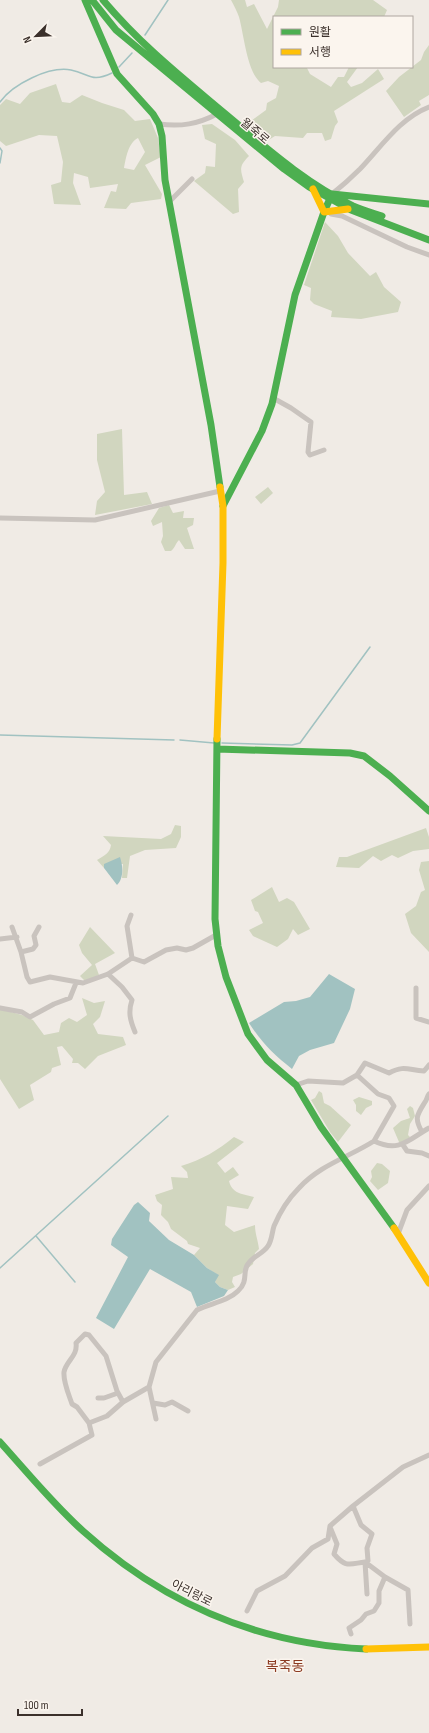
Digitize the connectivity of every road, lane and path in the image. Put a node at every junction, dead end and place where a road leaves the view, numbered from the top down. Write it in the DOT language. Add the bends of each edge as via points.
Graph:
graph roads {
  1 [pos="80,0"];
  2 [pos="85,0"];
  3 [pos="92,0"];
  4 [pos="105,1"];
  5 [pos="88,8"];
  6 [pos="429,107"];
  7 [pos="217,114"];
  8 [pos="159,124"];
  9 [pos="192,179"];
  10 [pos="312,189"];
  11 [pos="331,196"];
  12 [pos="170,201"];
  13 [pos="429,204"];
  14 [pos="348,209"];
  15 [pos="323,214"];
  16 [pos="429,235"];
  17 [pos="429,240"];
  18 [pos="429,255"];
  19 [pos="273,398"];
  20 [pos="324,450"];
  21 [pos="220,491"];
  22 [pos="223,506"];
  23 [pos="0,518"];
  24 [pos="217,749"];
  25 [pos="429,811"];
  26 [pos="131,915"];
  27 [pos="39,926"];
  28 [pos="12,927"];
  29 [pos="216,935"];
  30 [pos="17,937"];
  31 [pos="0,939"];
  32 [pos="21,952"];
  33 [pos="132,958"];
  34 [pos="108,974"];
  35 [pos="76,983"];
  36 [pos="416,988"];
  37 [pos="0,1008"];
  38 [pos="429,1022"];
  39 [pos="135,1032"];
  40 [pos="429,1065"];
  41 [pos="357,1075"];
  42 [pos="296,1085"];
  43 [pos="429,1094"];
  44 [pos="429,1128"];
  45 [pos="422,1132"];
  46 [pos="374,1141"];
  47 [pos="403,1145"];
  48 [pos="343,1156"];
  49 [pos="429,1156"];
  50 [pos="429,1186"];
  51 [pos="398,1234"];
  52 [pos="429,1283"];
  53 [pos="149,1387"];
  54 [pos="118,1393"];
  55 [pos="98,1398"];
  56 [pos="123,1402"];
  57 [pos="153,1403"];
  58 [pos="188,1411"];
  59 [pos="156,1420"];
  60 [pos="89,1422"];
  61 [pos="0,1442"];
  62 [pos="0,1451"];
  63 [pos="429,1455"];
  64 [pos="40,1464"];
  65 [pos="353,1506"];
  66 [pos="330,1526"];
  67 [pos="365,1562"];
  68 [pos="385,1577"];
  69 [pos="367,1594"];
  70 [pos="246,1611"];
  71 [pos="410,1624"];
  72 [pos="227,1625"];
  73 [pos="251,1633"];
  74 [pos="351,1634"];
  75 [pos="429,1647"];
  76 [pos="429,1653"];
  1 -- 5 [label="main road"];
  2 -- 5 [label="main road"];
  3 -- 7 [label="main road, 월죽로" via="116,30"];
  4 -- 11 [label="main road, 월죽로" via="126,27 160,58 286,163"];
  5 -- 8 [label="main road" via="117,74"];
  6 -- 11 [label="street" via="406,120"];
  7 -- 8 [label="street" via="192,124"];
  7 -- 10 [label="main road, 월죽로"];
  8 -- 12 [label="main road"];
  9 -- 12 [label="street"];
  10 -- 11 [label="main road, 월죽로"];
  10 -- 15 [label="main road"];
  11 -- 13 [label="main road"];
  11 -- 14 [label="main road, 월죽로"];
  11 -- 15 [label="main road"];
  11 -- 16 [label="main road, 월죽로"];
  12 -- 21 [label="main road" via="211,425"];
  14 -- 15 [label="main road"];
  14 -- 17 [label="main road, 월죽로"];
  15 -- 18 [label="street" via="342,216"];
  15 -- 19 [label="main road" via="295,295"];
  19 -- 20 [label="street" via="311,422 308,452 310,455"];
  19 -- 22 [label="main road" via="262,431"];
  21 -- 22 [label="main road"];
  21 -- 23 [label="street" via="95,520"];
  22 -- 24 [label="main road"];
  24 -- 25 [label="main road" via="350,753 364,756"];
  24 -- 29 [label="main road"];
  26 -- 33 [label="street" via="127,931"];
  27 -- 32 [label="street" via="34,936 36,946"];
  28 -- 30 [label="street"];
  29 -- 33 [label="street" via="186,950 166,950 144,962"];
  29 -- 42 [label="main road" via="226,977 248,1034 267,1060"];
  30 -- 31 [label="street"];
  30 -- 32 [label="street"];
  32 -- 35 [label="street" via="26,977 30,982 50,977"];
  33 -- 34 [label="street"];
  34 -- 35 [label="street"];
  34 -- 39 [label="street" via="132,1000 129,1018"];
  35 -- 37 [label="street" via="70,998 30,1018 22,1012"];
  36 -- 38 [label="street" via="416,1018"];
  40 -- 41 [label="street" via="424,1071 406,1067 389,1073 365,1063"];
  41 -- 42 [label="street" via="343,1083 308,1081"];
  41 -- 46 [label="street" via="378,1094 389,1098 394,1106"];
  42 -- 48 [label="main road" via="321,1127"];
  43 -- 45 [label="street" via="417,1115 416,1123"];
  44 -- 45 [label="street"];
  45 -- 47 [label="street"];
  46 -- 47 [label="street" via="389,1146"];
  46 -- 48 [label="street"];
  47 -- 49 [label="street" via="408,1151"];
  48 -- 51 [label="main road"];
  48 -- 53 [label="street" via="312,1176 289,1200 275,1225 268,1246 246,1265 244,1283 237,1292 197,1310 156,1362"];
  50 -- 51 [label="street" via="407,1210"];
  51 -- 52 [label="main road"];
  53 -- 56 [label="street"];
  53 -- 57 [label="street"];
  54 -- 55 [label="street"];
  54 -- 56 [label="street"];
  54 -- 60 [label="street" via="106,1356 89,1335 85,1334 76,1343 77,1349 64,1374 72,1404"];
  56 -- 60 [label="street" via="107,1416"];
  57 -- 58 [label="street" via="165,1405 172,1402"];
  57 -- 59 [label="street"];
  60 -- 64 [label="street" via="92,1435"];
  61 -- 72 [label="main road, 아리랑로" via="63,1510 107,1551 164,1592"];
  62 -- 72 [label="main road, 아리랑로" via="96,1550 127,1574 185,1610"];
  63 -- 65 [label="street" via="403,1467"];
  65 -- 66 [label="street"];
  65 -- 67 [label="street" via="361,1525 372,1534 367,1548 368,1561"];
  66 -- 67 [label="street" via="337,1544 334,1554 341,1562 345,1565"];
  66 -- 70 [label="street" via="328,1539 312,1548 285,1576 257,1591"];
  67 -- 68 [label="street"];
  67 -- 69 [label="street"];
  68 -- 71 [label="street" via="408,1590"];
  68 -- 74 [label="street" via="379,1591 380,1603 374,1611 366,1614 349,1628"];
  72 -- 73 [label="main road, 아리랑로"];
  73 -- 75 [label="main road, 아리랑로" via="283,1640 354,1649"];
  73 -- 76 [label="main road, 아리랑로" via="281,1645 320,1652 382,1656"];
}
